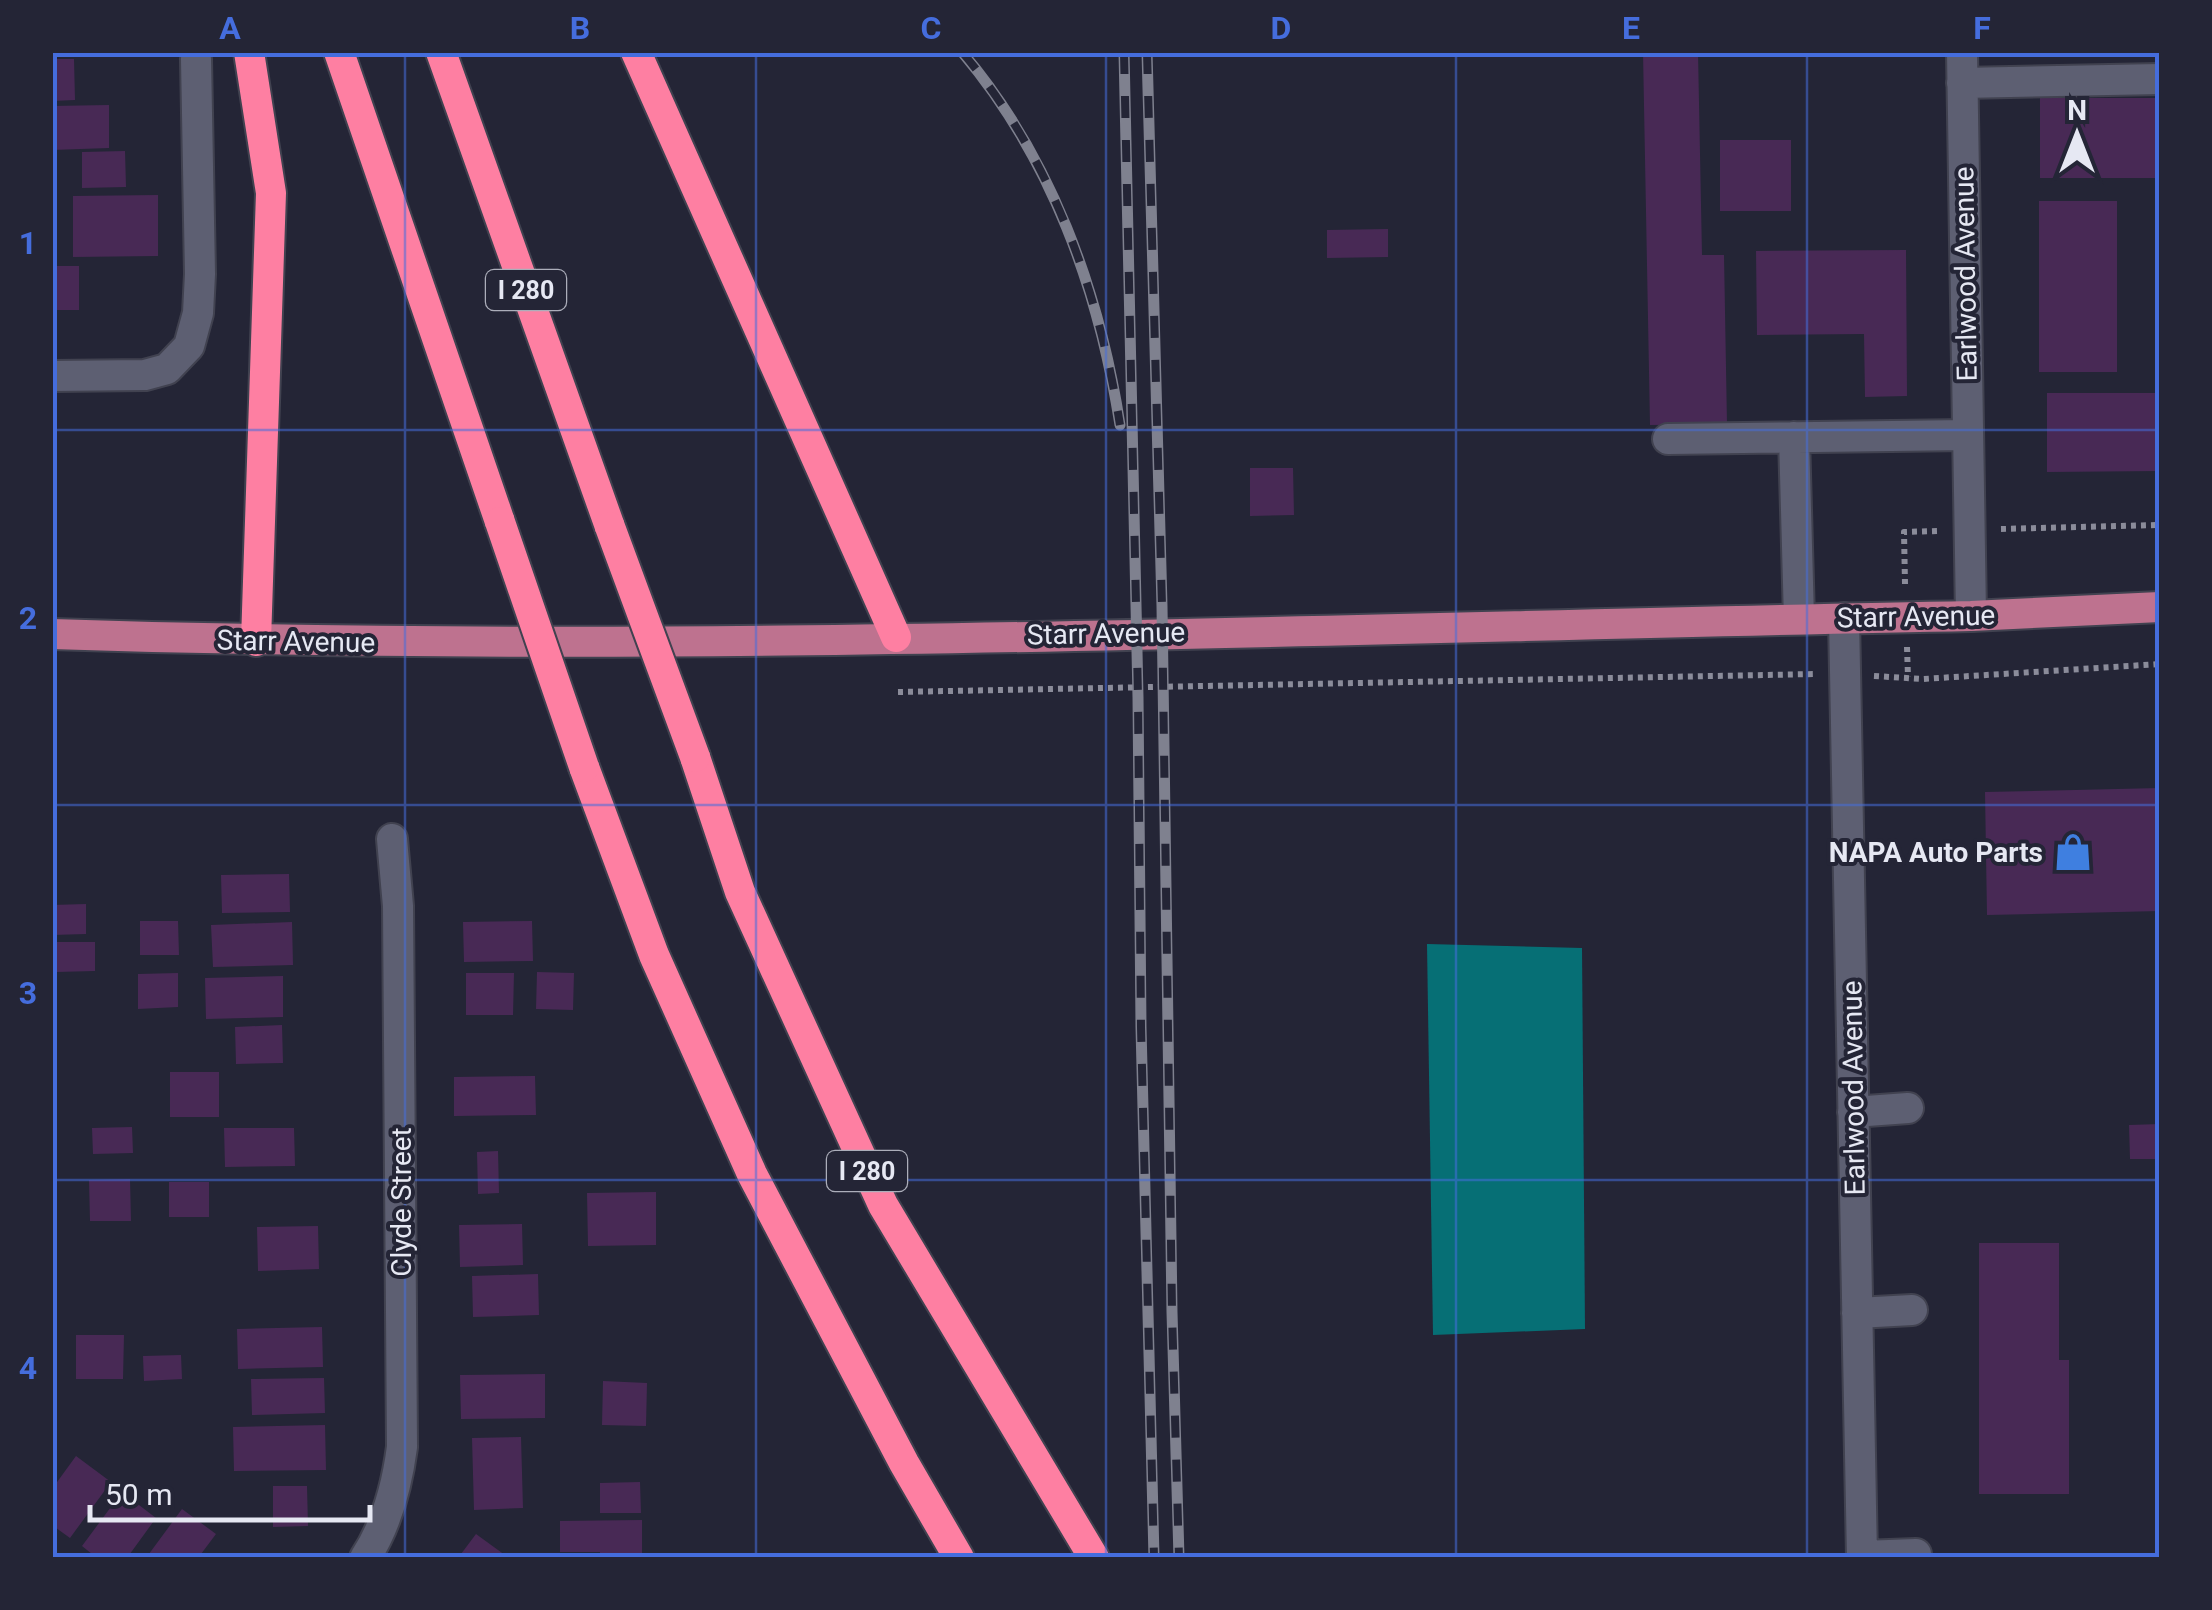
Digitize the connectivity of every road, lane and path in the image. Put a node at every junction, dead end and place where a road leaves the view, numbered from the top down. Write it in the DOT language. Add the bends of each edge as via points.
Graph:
graph roads {
  1 [pos="249,52"];
  2 [pos="339,52"];
  3 [pos="441,52"];
  4 [pos="636,52"];
  5 [pos="1962,52"];
  6 [pos="196,58"];
  7 [pos="2160,79"];
  8 [pos="1962,83"];
  9 [pos="52,376"];
  10 [pos="1967,435"];
  11 [pos="1794,437"];
  12 [pos="1668,439"];
  13 [pos="2160,525"];
  14 [pos="1970,530"];
  15 [pos="1904,532"];
  16 [pos="2160,607"];
  17 [pos="1971,616"];
  18 [pos="1800,618"];
  19 [pos="1844,618"];
  20 [pos="52,634"];
  21 [pos="896,637"];
  22 [pos="256,641"];
  23 [pos="2160,664"];
  24 [pos="1846,675"];
  25 [pos="898,692"];
  26 [pos="392,839"];
  27 [pos="1908,1108"];
  28 [pos="1853,1112"];
  29 [pos="1912,1310"];
  30 [pos="1857,1313"];
  31 [pos="1916,1554"];
  32 [pos="1862,1557"];
  33 [pos="365,1558"];
  34 [pos="958,1558"];
  35 [pos="1094,1558"];
  1 -- 22 [label="highway" via="271,193"];
  2 -- 34 [label="highway, bridge" via="654,955 752,1174"];
  3 -- 35 [label="highway, I 280, bridge" via="740,892 883,1205"];
  4 -- 21 [label="highway"];
  5 -- 8 [label="street, Earlwood Avenue"];
  6 -- 9 [label="street" via="200,274 188,346 167,369 145,376"];
  7 -- 8 [label="street"];
  8 -- 10 [label="street, Earlwood Avenue"];
  10 -- 11 [label="street"];
  10 -- 14 [label="street, Earlwood Avenue"];
  11 -- 12 [label="street"];
  11 -- 18 [label="street"];
  13 -- 14 [label="path"];
  14 -- 15 [label="path"];
  14 -- 17 [label="street, Earlwood Avenue"];
  16 -- 17 [label="main road, Starr Avenue"];
  17 -- 19 [label="main road, Starr Avenue"];
  18 -- 19 [label="main road, Starr Avenue"];
  18 -- 21 [label="main road, Starr Avenue"];
  19 -- 24 [label="street, Earlwood Avenue"];
  20 -- 22 [label="main road, Starr Avenue"];
  21 -- 22 [label="main road, Starr Avenue"];
  23 -- 24 [label="path" via="1923,679"];
  24 -- 25 [label="path"];
  24 -- 28 [label="street, Earlwood Avenue"];
  26 -- 33 [label="street, Clyde Street" via="402,1447 387,1514"];
  27 -- 28 [label="street"];
  28 -- 30 [label="street, Earlwood Avenue"];
  29 -- 30 [label="street"];
  30 -- 32 [label="street, Earlwood Avenue"];
  31 -- 32 [label="street"];
}
